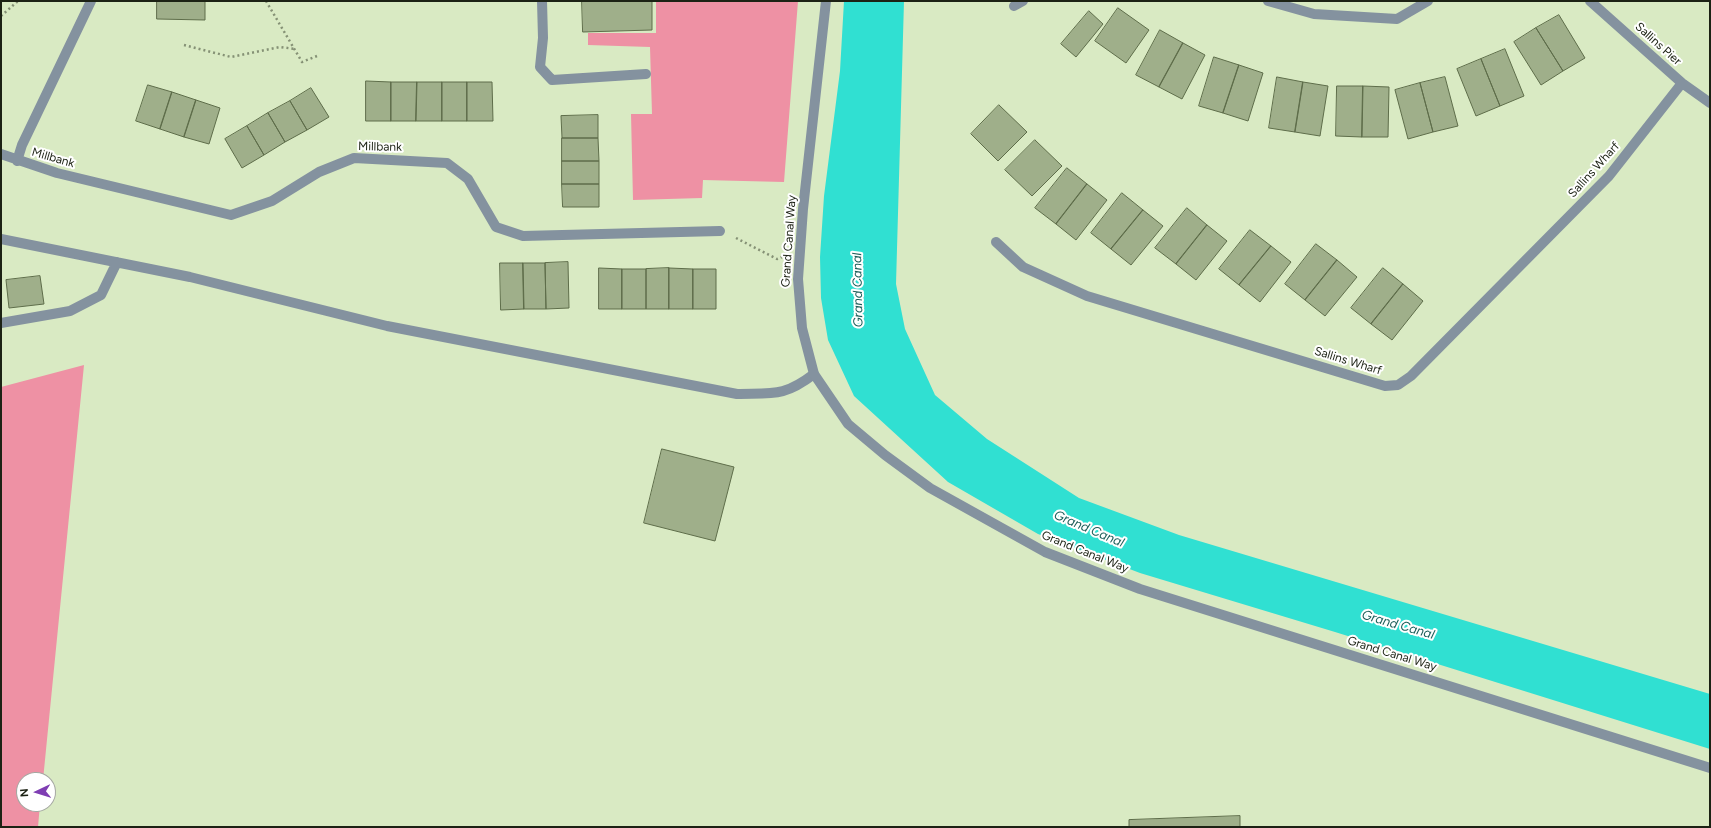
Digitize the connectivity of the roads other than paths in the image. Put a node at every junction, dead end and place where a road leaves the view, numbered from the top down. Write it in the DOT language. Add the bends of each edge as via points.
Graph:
graph roads {
  1 [pos="92,1"];
  2 [pos="542,1"];
  3 [pos="826,1"];
  4 [pos="1023,1"];
  5 [pos="1268,1"];
  6 [pos="1428,1"];
  7 [pos="1590,1"];
  8 [pos="1014,6"];
  9 [pos="646,74"];
  10 [pos="1682,83"];
  11 [pos="1710,103"];
  12 [pos="1,154"];
  13 [pos="17,161"];
  14 [pos="720,231"];
  15 [pos="1,239"];
  16 [pos="996,242"];
  17 [pos="117,262"];
  18 [pos="1,323"];
  19 [pos="814,374"];
  20 [pos="1710,768"];
  1 -- 13 [label="street" via="22,145"];
  2 -- 9 [label="street" via="543,38 540,67 552,80"];
  3 -- 19 [label="street, Grand Canal Way" via="798,279 802,328"];
  4 -- 8 [label="street"];
  5 -- 6 [label="street" via="1314,14 1397,19"];
  7 -- 10 [label="street, Sallins Pier"];
  10 -- 11 [label="street, Sallins Pier"];
  10 -- 16 [label="street, Sallins Wharf" via="1609,176 1411,376 1398,385 1385,386 1087,296 1023,267"];
  12 -- 13 [label="street, Millbank"];
  13 -- 14 [label="street, Millbank" via="56,174 231,215 272,202 319,172 354,158 440,162 448,163 468,179 496,227 523,236"];
  15 -- 17 [label="street"];
  17 -- 18 [label="street" via="101,295 70,311"];
  17 -- 19 [label="street" via="190,276 388,326 737,394 780,393 798,387"];
  19 -- 20 [label="street, Grand Canal Way" via="848,424 885,455 930,488 1045,552 1140,589"];
}
